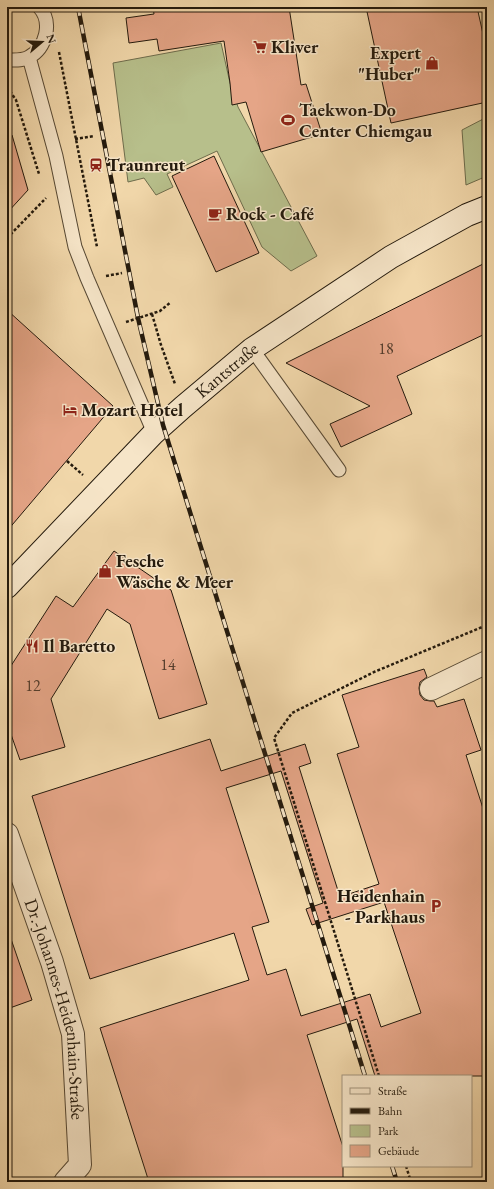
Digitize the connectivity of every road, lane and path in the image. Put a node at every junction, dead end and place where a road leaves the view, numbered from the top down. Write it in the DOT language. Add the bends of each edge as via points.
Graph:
graph roads {
  1 [pos="39,7"];
  2 [pos="58,48"];
  3 [pos="29,57"];
  4 [pos="7,60"];
  5 [pos="7,87"];
  6 [pos="94,136"];
  7 [pos="75,139"];
  8 [pos="39,176"];
  9 [pos="44,191"];
  10 [pos="487,207"];
  11 [pos="7,238"];
  12 [pos="98,254"];
  13 [pos="122,273"];
  14 [pos="103,277"];
  15 [pos="171,302"];
  16 [pos="152,314"];
  17 [pos="124,323"];
  18 [pos="252,349"];
  19 [pos="183,407"];
  20 [pos="154,434"];
  21 [pos="339,470"];
  22 [pos="7,587"];
  23 [pos="487,625"];
  24 [pos="487,662"];
  25 [pos="431,689"];
  26 [pos="7,834"];
  27 [pos="378,1075"];
  28 [pos="406,1167"];
  29 [pos="65,1182"];
  30 [pos="411,1182"];
  1 -- 3 [label="lane" via="46,19 44,41"];
  2 -- 7 [label="path"];
  3 -- 4 [label="lane"];
  3 -- 20 [label="lane" via="56,156 75,248"];
  5 -- 8 [label="path" via="16,100"];
  6 -- 7 [label="path"];
  7 -- 12 [label="path"];
  9 -- 11 [label="path" via="46,198"];
  10 -- 18 [label="main road, Kantstraße" via="467,215 391,257"];
  13 -- 14 [label="path"];
  15 -- 16 [label="path"];
  16 -- 17 [label="path"];
  16 -- 19 [label="path"];
  18 -- 19 [label="main road, Kantstraße"];
  18 -- 21 [label="lane"];
  19 -- 20 [label="main road, Kantstraße"];
  20 -- 22 [label="main road, Kantstraße"];
  23 -- 27 [label="path" via="374,672 292,713 274,738"];
  24 -- 25 [label="main road"];
  26 -- 29 [label="main road, Dr.-Johannes-Heidenhain-Straße" via="52,962 73,1034 80,1165"];
  28 -- 30 [label="path"];
}
